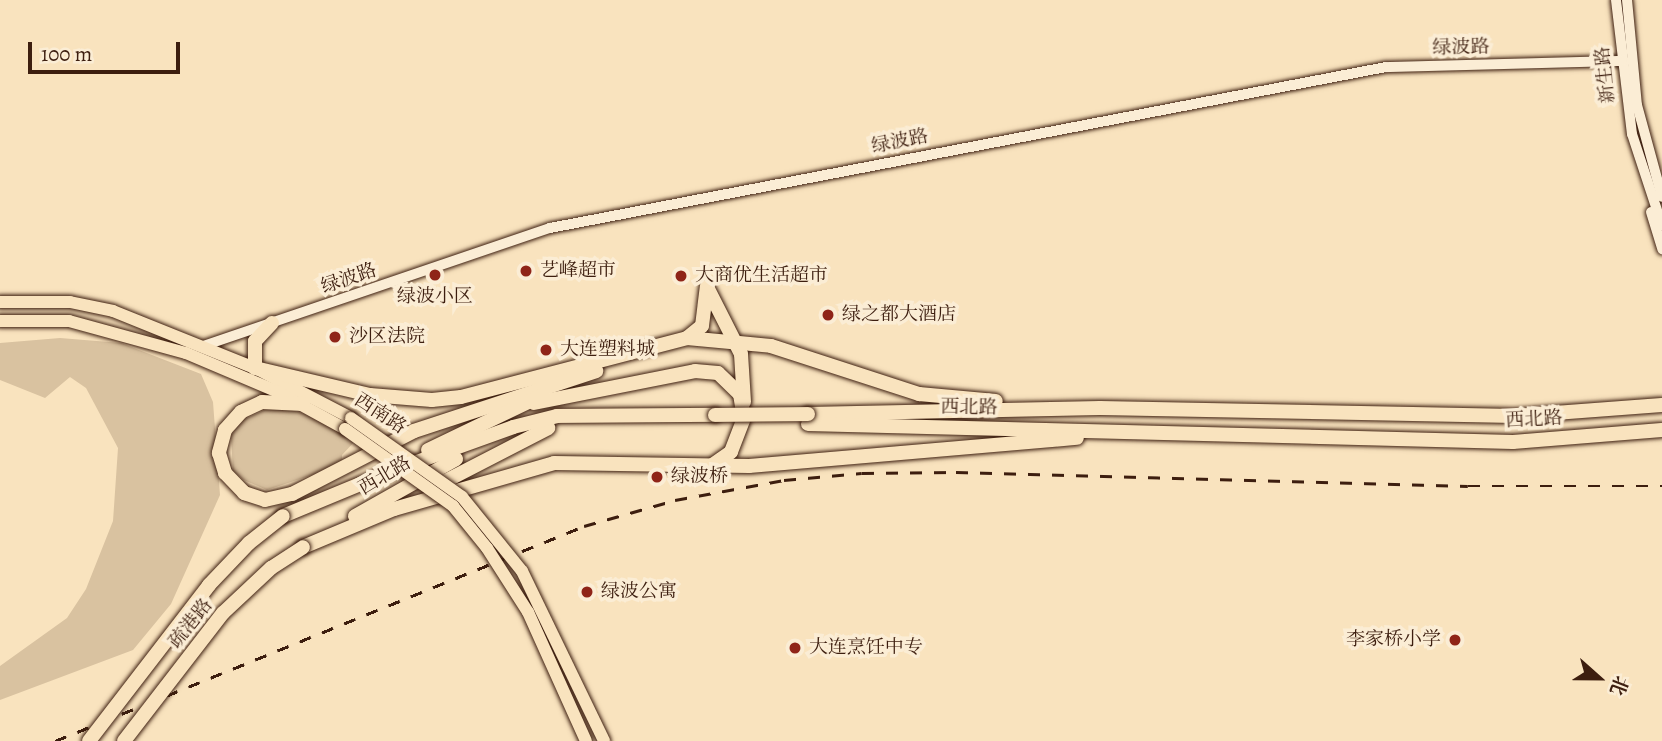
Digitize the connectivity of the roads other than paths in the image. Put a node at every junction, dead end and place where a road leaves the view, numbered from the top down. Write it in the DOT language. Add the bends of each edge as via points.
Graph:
graph roads {
  1 [pos="1616,0"];
  2 [pos="1627,0"];
  3 [pos="1622,61"];
  4 [pos="1646,148"];
  5 [pos="1662,180"];
  6 [pos="1647,188"];
  7 [pos="1662,197"];
  8 [pos="1662,225"];
  9 [pos="1662,249"];
  10 [pos="0,302"];
  11 [pos="0,321"];
  12 [pos="272,323"];
  13 [pos="687,338"];
  14 [pos="736,341"];
  15 [pos="203,346"];
  16 [pos="643,350"];
  17 [pos="255,368"];
  18 [pos="597,371"];
  19 [pos="744,402"];
  20 [pos="526,403"];
  21 [pos="303,404"];
  22 [pos="1662,404"];
  23 [pos="1108,408"];
  24 [pos="808,419"];
  25 [pos="715,420"];
  26 [pos="348,424"];
  27 [pos="548,428"];
  28 [pos="1116,429"];
  29 [pos="1662,430"];
  30 [pos="711,466"];
  31 [pos="394,509"];
  32 [pos="283,516"];
  33 [pos="303,547"];
  34 [pos="89,741"];
  35 [pos="124,741"];
  36 [pos="586,741"];
  37 [pos="604,741"];
  1 -- 3 [label="street, 新生路"];
  2 -- 4 [label="street, 新生路"];
  3 -- 6 [label="street, 新生路" via="1632,134"];
  3 -- 12 [label="street, 绿波路" via="1386,67 676,203 550,228"];
  4 -- 5 [label="street"];
  4 -- 7 [label="street, 新生路"];
  6 -- 8 [label="street, 新生路"];
  6 -- 9 [label="street"];
  10 -- 15 [label="main road, 西南路" via="70,302 113,311"];
  11 -- 21 [label="main road, 西南路" via="69,321 108,328 186,353"];
  12 -- 15 [label="street, 绿波路"];
  12 -- 17 [label="highway" via="256,341"];
  13 -- 14 [label="highway"];
  13 -- 14 [label="highway" via="702,326 708,287"];
  13 -- 16 [label="highway"];
  14 -- 19 [label="highway" via="745,371"];
  14 -- 23 [label="highway" via="809,357 919,394"];
  15 -- 17 [label="main road, 西南路"];
  16 -- 17 [label="highway" via="432,400 370,396"];
  16 -- 18 [label="highway"];
  17 -- 26 [label="main road, 西南路"];
  18 -- 20 [label="highway"];
  18 -- 21 [label="highway" via="414,431 292,494 265,500 244,493 225,474 219,453 225,430 241,412 262,402"];
  19 -- 20 [label="highway" via="718,373 695,371"];
  19 -- 30 [label="highway" via="744,418 731,452"];
  20 -- 32 [label="highway"];
  21 -- 26 [label="main road, 西南路"];
  22 -- 23 [label="highway, 西北路" via="1515,416"];
  23 -- 24 [label="highway, 西北路"];
  24 -- 25 [label="highway, 西北路"];
  24 -- 28 [label="highway, 西北路"];
  25 -- 27 [label="highway, 西北路"];
  25 -- 32 [label="highway, 西北路" via="557,416 389,472"];
  26 -- 36 [label="main road, 西南路, bridge" via="453,506 487,548 528,612"];
  26 -- 37 [label="main road, 西南路, bridge" via="462,497 522,571"];
  27 -- 31 [label="highway"];
  27 -- 33 [label="highway, 西北路" via="441,464"];
  28 -- 29 [label="highway, 西北路" via="1513,442"];
  28 -- 30 [label="highway" via="1019,443"];
  30 -- 31 [label="highway" via="554,464"];
  31 -- 33 [label="highway"];
  32 -- 34 [label="highway, bridge" via="209,585"];
  33 -- 35 [label="highway, 疏港路, bridge" via="271,568 223,613"];
}
